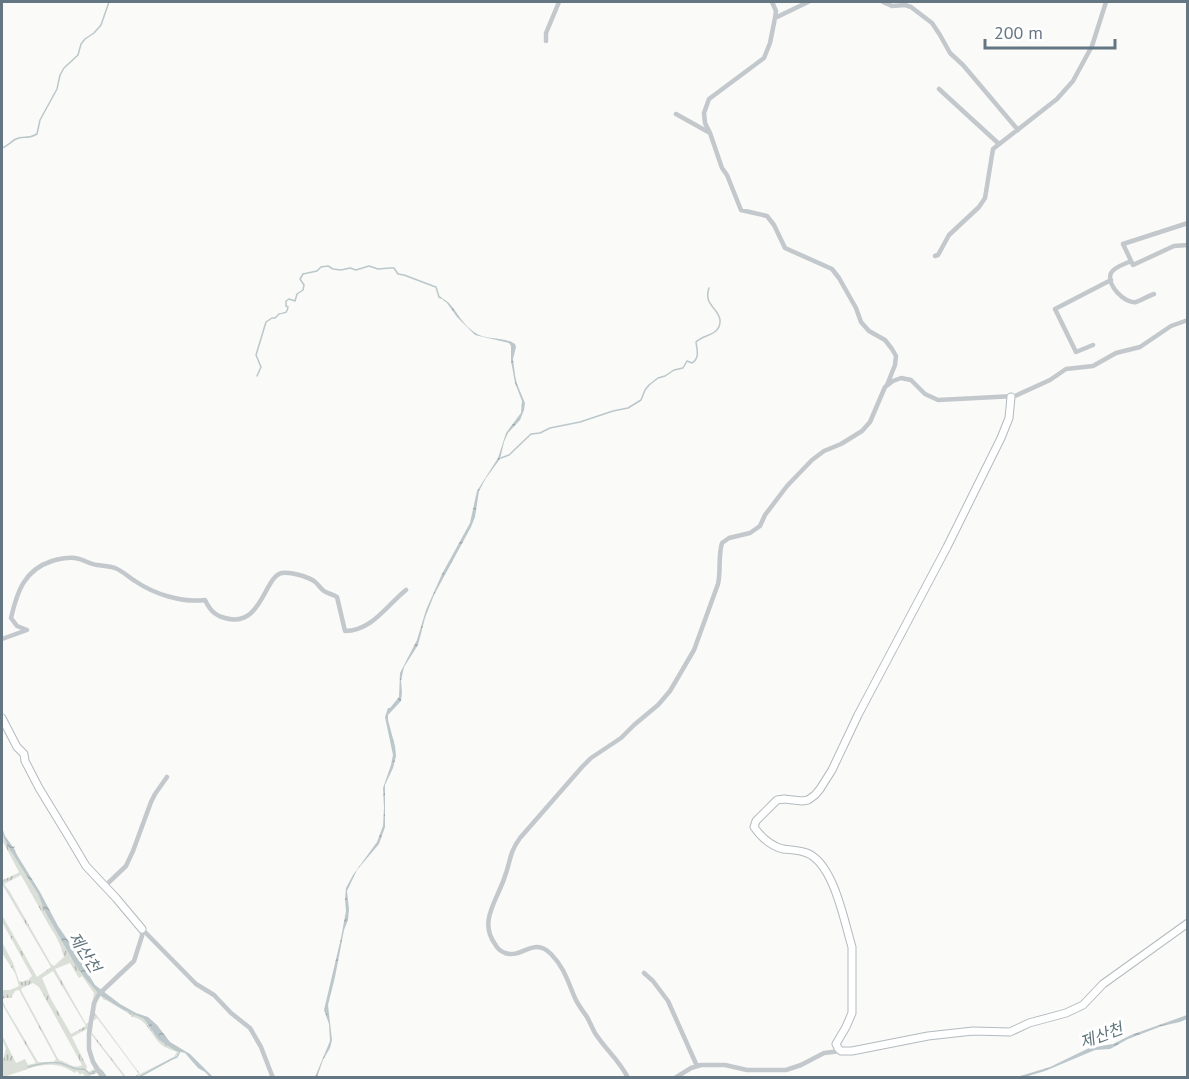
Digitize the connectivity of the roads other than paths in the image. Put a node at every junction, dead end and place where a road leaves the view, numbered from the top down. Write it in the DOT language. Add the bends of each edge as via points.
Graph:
graph roads {
  1 [pos="559,2"];
  2 [pos="772,2"];
  3 [pos="808,2"];
  4 [pos="883,2"];
  5 [pos="1106,2"];
  6 [pos="775,18"];
  7 [pos="546,41"];
  8 [pos="939,89"];
  9 [pos="676,114"];
  10 [pos="1018,130"];
  11 [pos="710,133"];
  12 [pos="999,144"];
  13 [pos="1188,223"];
  14 [pos="1188,245"];
  15 [pos="936,256"];
  16 [pos="1131,261"];
  17 [pos="1110,280"];
  18 [pos="1154,294"];
  19 [pos="1188,320"];
  20 [pos="1093,345"];
  21 [pos="887,385"];
  22 [pos="1011,397"];
  23 [pos="406,590"];
  24 [pos="2,639"];
  25 [pos="2,718"];
  26 [pos="167,777"];
  27 [pos="105,886"];
  28 [pos="1188,923"];
  29 [pos="142,929"];
  30 [pos="644,973"];
  31 [pos="841,1051"];
  32 [pos="696,1066"];
  33 [pos="103,1077"];
  34 [pos="273,1077"];
  35 [pos="628,1077"];
  36 [pos="675,1077"];
  1 -- 7 [label="street"];
  2 -- 6 [label="street"];
  3 -- 6 [label="street"];
  4 -- 10 [label="street" via="911,7 932,24 950,53"];
  5 -- 10 [label="street" via="1092,46 1073,81"];
  6 -- 11 [label="street" via="764,58 709,99 704,113"];
  8 -- 12 [label="street"];
  9 -- 11 [label="street"];
  10 -- 12 [label="street"];
  11 -- 21 [label="street" via="741,210 767,216 785,248 832,268 861,322 892,349 895,365"];
  12 -- 15 [label="street" via="993,149 985,198 949,235"];
  13 -- 16 [label="street" via="1123,244"];
  14 -- 16 [label="street" via="1174,246 1133,265"];
  16 -- 17 [label="street" via="1113,270"];
  17 -- 18 [label="street" via="1115,290 1132,302"];
  17 -- 20 [label="street" via="1055,309 1076,351"];
  19 -- 22 [label="street" via="1171,326 1140,347 1116,353 1093,366 1065,369"];
  21 -- 22 [label="street" via="906,378 928,397 938,400"];
  21 -- 35 [label="street" via="862,431 812,460 792,480 760,526 722,543 718,584 694,650 675,684 653,710 582,767 511,851 488,920 492,940 505,953 516,954 538,946 551,954 594,1031"];
  22 -- 31 [label="street" via="1006,428 832,770 808,800 777,800 753,825 774,846 811,855 834,887 852,947 853,1007 836,1044"];
  23 -- 24 [label="street" via="373,621 356,630 345,630 337,597 315,582 284,573 276,576 258,605 234,620 213,613 205,600 171,597 147,588 116,568 65,558 42,565 28,576 11,618 27,630"];
  25 -- 27 [label="street" via="83,862"];
  26 -- 27 [label="street" via="150,802 126,866"];
  27 -- 29 [label="street"];
  28 -- 31 [label="street" via="1103,984 1083,1005 1066,1013 1013,1031 928,1036"];
  29 -- 33 [label="street" via="136,957 94,1003 89,1049"];
  29 -- 34 [label="street" via="196,984 250,1028"];
  30 -- 32 [label="street" via="668,1001"];
  31 -- 32 [label="street" via="824,1053 786,1070"];
  32 -- 36 [label="street"];
}
